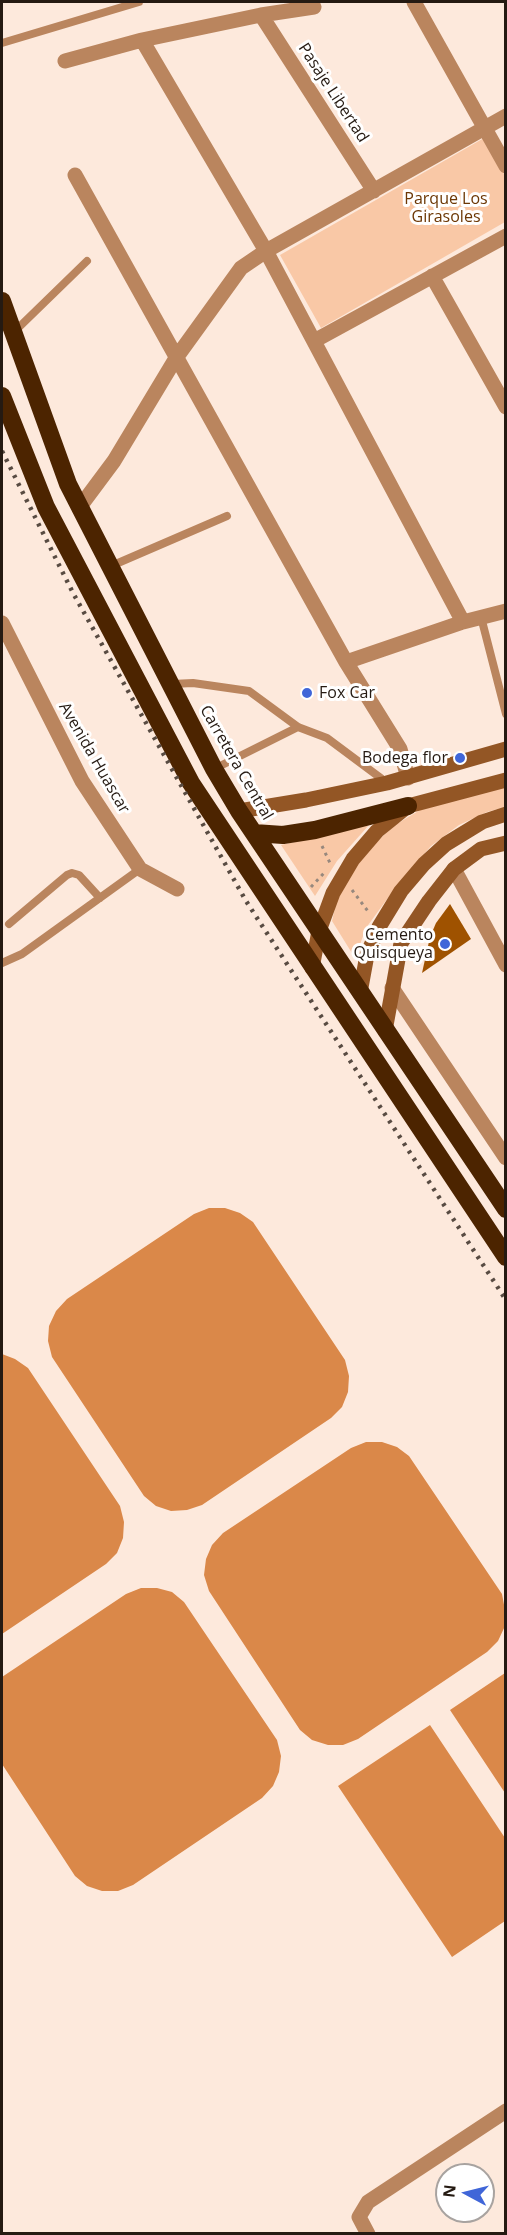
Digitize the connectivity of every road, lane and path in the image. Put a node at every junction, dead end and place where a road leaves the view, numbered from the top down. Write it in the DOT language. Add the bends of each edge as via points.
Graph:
graph roads {
  1 [pos="139,2"];
  2 [pos="414,2"];
  3 [pos="314,7"];
  4 [pos="261,15"];
  5 [pos="142,40"];
  6 [pos="2,43"];
  7 [pos="65,61"];
  8 [pos="506,116"];
  9 [pos="485,129"];
  10 [pos="506,166"];
  11 [pos="75,176"];
  12 [pos="374,191"];
  13 [pos="506,236"];
  14 [pos="266,251"];
  15 [pos="87,261"];
  16 [pos="432,276"];
  17 [pos="2,301"];
  18 [pos="13,333"];
  19 [pos="314,341"];
  20 [pos="177,358"];
  21 [pos="2,396"];
  22 [pos="506,407"];
  23 [pos="79,508"];
  24 [pos="227,516"];
  25 [pos="110,567"];
  26 [pos="506,611"];
  27 [pos="481,617"];
  28 [pos="463,622"];
  29 [pos="2,623"];
  30 [pos="346,662"];
  31 [pos="169,684"];
  32 [pos="506,714"];
  33 [pos="298,727"];
  34 [pos="506,749"];
  35 [pos="214,769"];
  36 [pos="408,778"];
  37 [pos="506,780"];
  38 [pos="387,783"];
  39 [pos="408,806"];
  40 [pos="239,811"];
  41 [pos="506,814"];
  42 [pos="254,833"];
  43 [pos="506,843"];
  44 [pos="140,869"];
  45 [pos="454,869"];
  46 [pos="177,890"];
  47 [pos="100,898"];
  48 [pos="9,924"];
  49 [pos="319,931"];
  50 [pos="2,963"];
  51 [pos="506,965"];
  52 [pos="312,968"];
  53 [pos="392,988"];
  54 [pos="360,993"];
  55 [pos="385,1031"];
  56 [pos="506,1158"];
  57 [pos="477,1167"];
  58 [pos="456,1183"];
  59 [pos="506,1209"];
  60 [pos="506,1257"];
  61 [pos="506,2111"];
  62 [pos="368,2234"];
  1 -- 6 [label="lane"];
  2 -- 9 [label="street"];
  3 -- 4 [label="street"];
  4 -- 5 [label="street"];
  4 -- 12 [label="street, Pasaje Libertad"];
  5 -- 7 [label="street"];
  5 -- 14 [label="street"];
  8 -- 9 [label="street"];
  9 -- 10 [label="street"];
  9 -- 12 [label="street"];
  11 -- 20 [label="street"];
  12 -- 14 [label="street"];
  13 -- 16 [label="street"];
  14 -- 19 [label="street"];
  14 -- 20 [label="street" via="241,268"];
  15 -- 18 [label="lane"];
  16 -- 19 [label="street"];
  16 -- 22 [label="street"];
  17 -- 18 [label="highway, Carretera Central"];
  18 -- 23 [label="highway, Carretera Central"];
  19 -- 28 [label="street"];
  20 -- 23 [label="street" via="114,461"];
  20 -- 30 [label="street"];
  21 -- 52 [label="highway" via="46,507 191,783"];
  23 -- 25 [label="highway, Carretera Central"];
  24 -- 25 [label="lane"];
  25 -- 31 [label="highway, Carretera Central"];
  26 -- 27 [label="street"];
  27 -- 28 [label="street"];
  27 -- 32 [label="lane"];
  28 -- 30 [label="street"];
  29 -- 44 [label="street, Avenida Huascar" via="82,781"];
  30 -- 36 [label="street" via="400,749"];
  31 -- 33 [label="lane" via="194,683 249,691"];
  31 -- 35 [label="highway, Carretera Central"];
  33 -- 35 [label="lane"];
  33 -- 38 [label="lane" via="327,738"];
  34 -- 36 [label="main road"];
  35 -- 40 [label="highway, Carretera Central"];
  36 -- 38 [label="main road"];
  37 -- 39 [label="main road"];
  38 -- 40 [label="main road"];
  39 -- 42 [label="highway" via="315,830 283,835"];
  39 -- 49 [label="main road" via="377,831 353,859 333,893"];
  40 -- 42 [label="highway, Carretera Central"];
  41 -- 54 [label="main road" via="482,822 446,844 401,891 367,956"];
  42 -- 49 [label="highway, Carretera Central"];
  43 -- 45 [label="main road" via="481,849"];
  44 -- 46 [label="street, Avenida Huascar"];
  44 -- 47 [label="lane"];
  45 -- 51 [label="street"];
  45 -- 53 [label="main road" via="401,943"];
  47 -- 48 [label="lane" via="79,875 72,873"];
  47 -- 50 [label="lane" via="21,954"];
  49 -- 52 [label="main road"];
  49 -- 54 [label="highway, Carretera Central"];
  52 -- 58 [label="highway"];
  53 -- 55 [label="main road"];
  53 -- 56 [label="street"];
  54 -- 55 [label="highway, Carretera Central"];
  55 -- 57 [label="highway, Carretera Central"];
  57 -- 58 [label="highway"];
  57 -- 59 [label="highway, Carretera Central"];
  58 -- 60 [label="highway"];
  61 -- 62 [label="street" via="368,2202 359,2217"];
}
